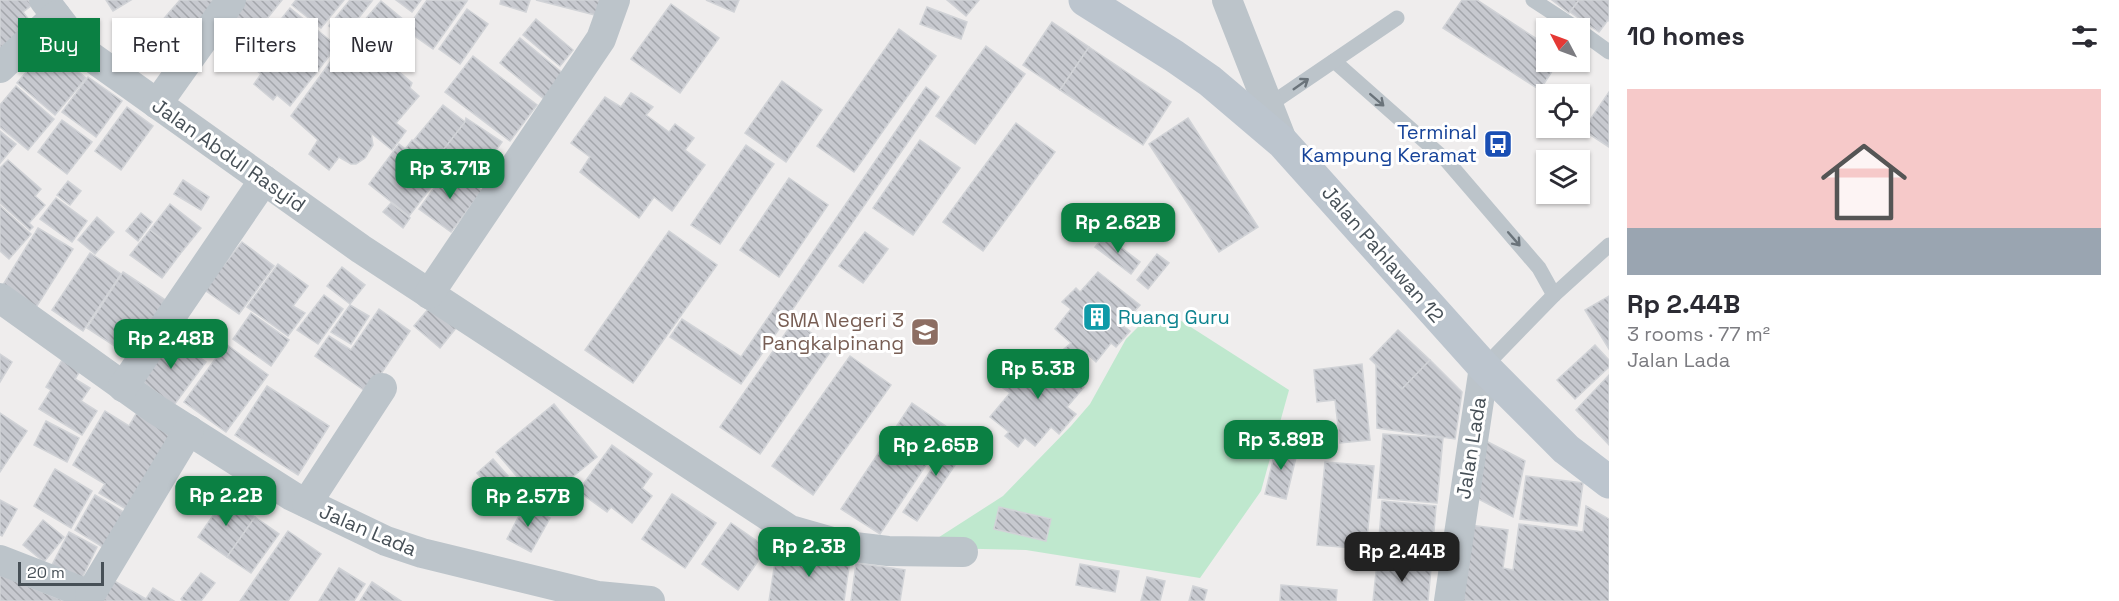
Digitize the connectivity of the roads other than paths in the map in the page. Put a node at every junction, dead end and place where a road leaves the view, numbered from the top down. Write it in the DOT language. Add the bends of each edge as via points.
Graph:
graph roads {
  1 [pos="231,0"];
  2 [pos="615,0"];
  3 [pos="1085,0"];
  4 [pos="1227,0"];
  5 [pos="1533,0"];
  6 [pos="50,8"];
  7 [pos="1397,18"];
  8 [pos="1560,18"];
  9 [pos="1590,38"];
  10 [pos="1609,51"];
  11 [pos="1334,62"];
  12 [pos="0,68"];
  13 [pos="157,104"];
  14 [pos="1269,105"];
  15 [pos="1284,143"];
  16 [pos="264,180"];
  17 [pos="1609,245"];
  18 [pos="429,294"];
  19 [pos="1554,295"];
  20 [pos="0,298"];
  21 [pos="1484,368"];
  22 [pos="123,387"];
  23 [pos="382,388"];
  24 [pos="189,430"];
  25 [pos="1609,482"];
  26 [pos="308,503"];
  27 [pos="963,552"];
  28 [pos="0,560"];
  29 [pos="88,598"];
  30 [pos="650,601"];
  31 [pos="1449,601"];
  1 -- 13 [label="street"];
  2 -- 18 [label="street" via="596,47"];
  3 -- 15 [label="main road, Jalan Pahlawan 12" via="1210,81"];
  4 -- 14 [label="street"];
  5 -- 8 [label="lane"];
  6 -- 12 [label="street"];
  6 -- 13 [label="street, Jalan Abdul Rasyid" via="83,51"];
  7 -- 11 [label="lane"];
  9 -- 10 [label="lane"];
  14 -- 11 [label="lane, one-way"];
  11 -- 19 [label="lane, one-way" via="1448,161 1539,268"];
  13 -- 16 [label="street, Jalan Abdul Rasyid"];
  14 -- 15 [label="street"];
  15 -- 21 [label="main road, Jalan Pahlawan 12"];
  16 -- 18 [label="street, Jalan Abdul Rasyid"];
  16 -- 22 [label="street"];
  17 -- 19 [label="lane"];
  18 -- 27 [label="street" via="790,530 846,546"];
  19 -- 21 [label="lane"];
  20 -- 22 [label="street, Jalan Lada"];
  21 -- 25 [label="main road, Jalan Pahlawan 12" via="1566,449"];
  21 -- 31 [label="street, Jalan Lada"];
  22 -- 24 [label="street, Jalan Lada"];
  23 -- 26 [label="street"];
  24 -- 26 [label="street, Jalan Lada"];
  24 -- 29 [label="street"];
  26 -- 30 [label="street, Jalan Lada" via="386,541 422,553 598,596"];
  28 -- 29 [label="street"];
}
